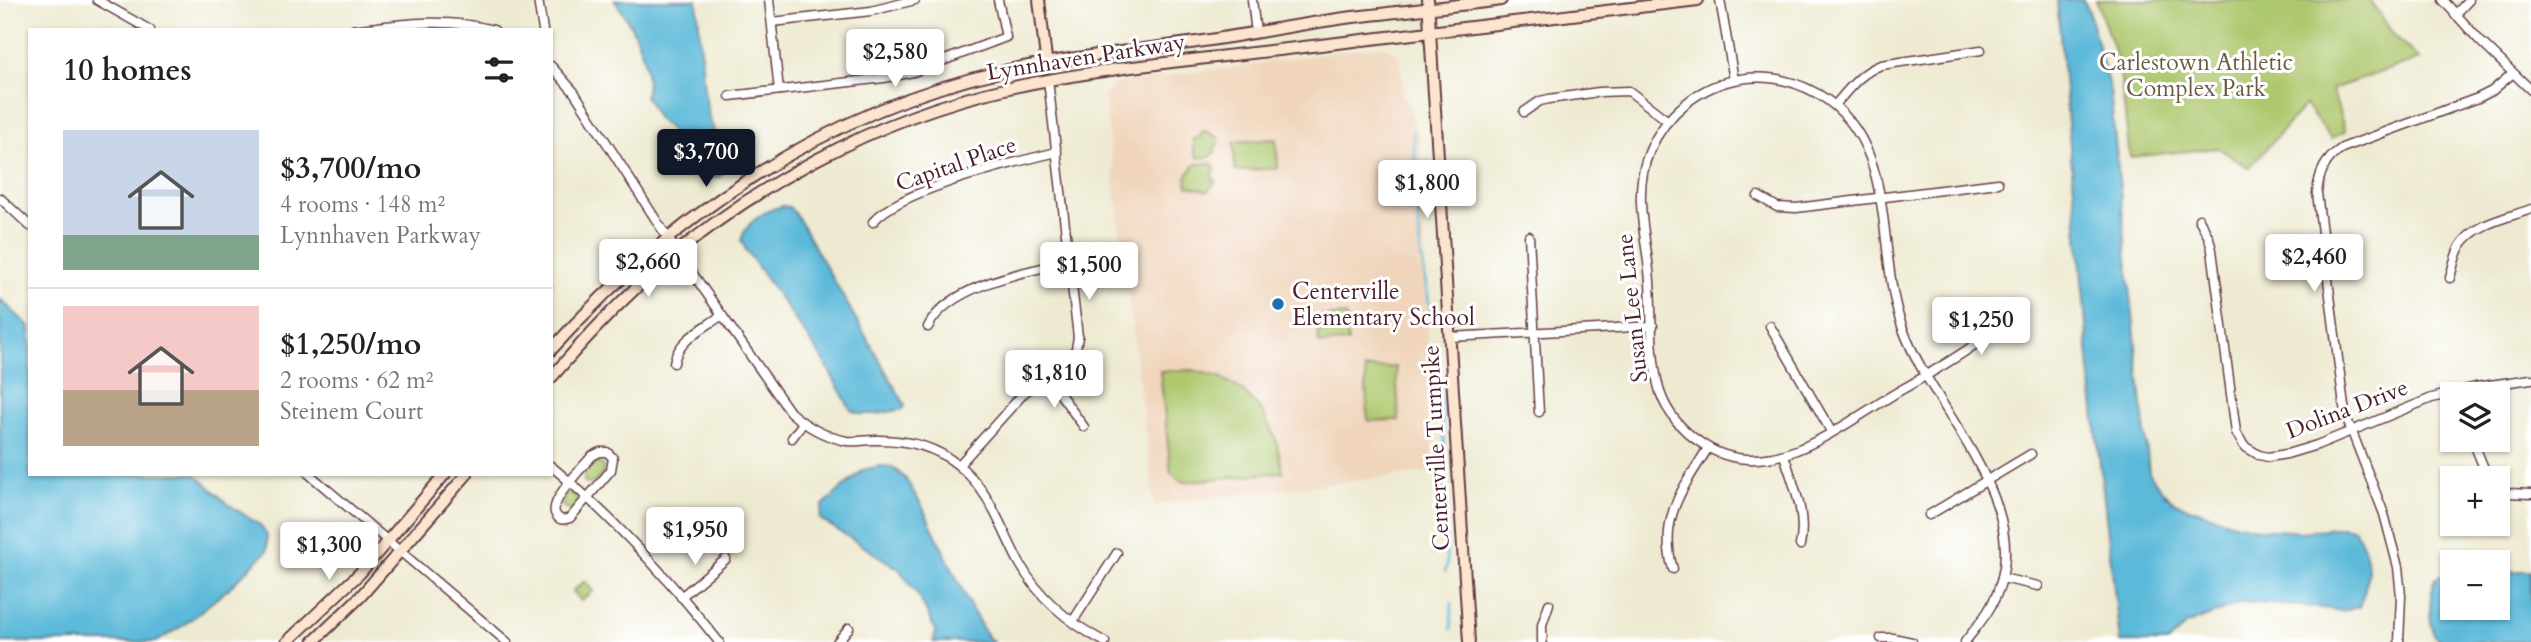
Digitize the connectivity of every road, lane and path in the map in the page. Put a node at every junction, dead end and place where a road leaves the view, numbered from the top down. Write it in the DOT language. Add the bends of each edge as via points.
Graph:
graph roads {
  1 [pos="97,0"];
  2 [pos="538,0"];
  3 [pos="769,0"];
  4 [pos="915,0"];
  5 [pos="998,0"];
  6 [pos="1038,0"];
  7 [pos="1252,0"];
  8 [pos="1501,0"];
  9 [pos="1698,0"];
  10 [pos="1720,0"];
  11 [pos="2443,0"];
  12 [pos="2469,0"];
  13 [pos="1428,4"];
  14 [pos="2455,15"];
  15 [pos="772,22"];
  16 [pos="399,27"];
  17 [pos="146,28"];
  18 [pos="484,28"];
  19 [pos="543,28"];
  20 [pos="1430,32"];
  21 [pos="1256,33"];
  22 [pos="1981,50"];
  23 [pos="1046,63"];
  24 [pos="553,68"];
  25 [pos="2513,73"];
  26 [pos="1048,80"];
  27 [pos="1734,80"];
  28 [pos="779,90"];
  29 [pos="2531,90"];
  30 [pos="730,96"];
  31 [pos="1835,105"];
  32 [pos="1524,112"];
  33 [pos="1668,121"];
  34 [pos="1057,152"];
  35 [pos="1998,183"];
  36 [pos="1758,196"];
  37 [pos="0,198"];
  38 [pos="1880,198"];
  39 [pos="2531,209"];
  40 [pos="2199,219"];
  41 [pos="873,222"];
  42 [pos="28,224"];
  43 [pos="1529,236"];
  44 [pos="667,237"];
  45 [pos="678,253"];
  46 [pos="1069,262"];
  47 [pos="2450,278"];
  48 [pos="2011,313"];
  49 [pos="722,315"];
  50 [pos="1653,326"];
  51 [pos="1770,326"];
  52 [pos="928,327"];
  53 [pos="1534,332"];
  54 [pos="1450,337"];
  55 [pos="553,348"];
  56 [pos="674,363"];
  57 [pos="553,375"];
  58 [pos="1925,375"];
  59 [pos="1047,376"];
  60 [pos="2531,379"];
  61 [pos="2510,383"];
  62 [pos="2440,396"];
  63 [pos="1539,412"];
  64 [pos="803,423"];
  65 [pos="1084,427"];
  66 [pos="1831,431"];
  67 [pos="2350,431"];
  68 [pos="792,438"];
  69 [pos="1708,448"];
  70 [pos="2031,454"];
  71 [pos="1784,455"];
  72 [pos="959,465"];
  73 [pos="553,468"];
  74 [pos="311,476"];
  75 [pos="443,476"];
  76 [pos="465,476"];
  77 [pos="1988,480"];
  78 [pos="570,482"];
  79 [pos="2510,493"];
  80 [pos="2531,494"];
  81 [pos="589,498"];
  82 [pos="1929,515"];
  83 [pos="388,541"];
  84 [pos="1800,545"];
  85 [pos="401,551"];
  86 [pos="1116,553"];
  87 [pos="726,559"];
  88 [pos="1673,569"];
  89 [pos="2001,578"];
  90 [pos="2038,586"];
  91 [pos="681,597"];
  92 [pos="1549,604"];
  93 [pos="1073,621"];
  94 [pos="849,628"];
  95 [pos="1881,638"];
  96 [pos="287,642"];
  97 [pos="313,642"];
  98 [pos="507,642"];
  99 [pos="719,642"];
  100 [pos="837,642"];
  101 [pos="1105,642"];
  102 [pos="1469,642"];
  103 [pos="1542,642"];
  104 [pos="1912,642"];
  105 [pos="1965,642"];
  106 [pos="2399,642"];
  1 -- 17 [label="street"];
  2 -- 19 [label="street"];
  3 -- 15 [label="street"];
  4 -- 15 [label="street" via="871,11"];
  5 -- 28 [label="street" via="1004,39 913,72"];
  6 -- 23 [label="main road"];
  7 -- 21 [label="street"];
  8 -- 13 [label="main road, Lynnhaven Parkway"];
  9 -- 20 [label="main road, Lynnhaven Parkway"];
  10 -- 27 [label="street"];
  11 -- 14 [label="street"];
  12 -- 14 [label="street"];
  13 -- 20 [label="main road, Centerville Turnpike"];
  13 -- 21 [label="main road, Lynnhaven Parkway"];
  14 -- 25 [label="street"];
  15 -- 28 [label="street"];
  16 -- 18 [label="street" via="456,22"];
  20 -- 26 [label="main road, Lynnhaven Parkway"];
  20 -- 54 [label="main road, Centerville Turnpike"];
  21 -- 23 [label="main road, Lynnhaven Parkway"];
  22 -- 31 [label="street" via="1881,65 1861,75"];
  23 -- 26 [label="main road"];
  23 -- 44 [label="main road, Lynnhaven Parkway" via="957,84 852,124 775,163"];
  24 -- 44 [label="street"];
  25 -- 29 [label="street"];
  25 -- 67 [label="street" via="2478,98 2342,148 2322,170 2316,193"];
  26 -- 34 [label="street"];
  26 -- 45 [label="main road, Lynnhaven Parkway" via="958,102 861,139 769,188"];
  27 -- 31 [label="street, Susan Lee Lane" via="1794,83"];
  27 -- 33 [label="street, Susan Lee Lane" via="1693,98"];
  28 -- 30 [label="street"];
  31 -- 38 [label="street, Susan Lee Lane" via="1864,142"];
  32 -- 33 [label="street" via="1549,99 1620,90 1636,95"];
  33 -- 50 [label="street, Susan Lee Lane" via="1650,150 1640,183"];
  34 -- 41 [label="street, Capital Place" via="940,186 887,208"];
  34 -- 46 [label="street"];
  35 -- 38 [label="street"];
  36 -- 38 [label="street" via="1782,208"];
  37 -- 42 [label="street"];
  38 -- 58 [label="street, Susan Lee Lane" via="1896,310"];
  39 -- 47 [label="street" via="2467,238"];
  40 -- 67 [label="street, Dolina Drive" via="2212,250 2240,440 2251,452 2268,457 2302,450"];
  43 -- 53 [label="street"];
  44 -- 45 [label="street"];
  44 -- 55 [label="main road, Lynnhaven Parkway" via="612,285"];
  45 -- 49 [label="street"];
  45 -- 57 [label="main road, Lynnhaven Parkway" via="624,299"];
  46 -- 52 [label="street" via="966,293 939,311"];
  46 -- 59 [label="street" via="1078,340 1072,356"];
  48 -- 58 [label="street, Susan Lee Lane" via="2001,327"];
  49 -- 56 [label="street" via="682,344"];
  49 -- 64 [label="street" via="790,412"];
  50 -- 53 [label="street"];
  50 -- 69 [label="street, Susan Lee Lane" via="1663,398 1685,431"];
  51 -- 66 [label="street"];
  53 -- 54 [label="street"];
  53 -- 63 [label="street"];
  54 -- 102 [label="main road, Centerville Turnpike"];
  58 -- 66 [label="street, Susan Lee Lane"];
  58 -- 77 [label="street, Susan Lee Lane"];
  59 -- 65 [label="street"];
  59 -- 72 [label="street" via="1008,408"];
  60 -- 61 [label="street, Dolina Drive"];
  62 -- 67 [label="street, Dolina Drive"];
  64 -- 68 [label="street"];
  64 -- 72 [label="street" via="846,441 920,445"];
  66 -- 71 [label="street, Susan Lee Lane"];
  67 -- 106 [label="street" via="2393,542 2401,596"];
  69 -- 71 [label="street, Susan Lee Lane" via="1749,460"];
  69 -- 88 [label="street" via="1670,517 1667,539"];
  70 -- 77 [label="street"];
  71 -- 84 [label="street" via="1802,515"];
  72 -- 93 [label="street" via="981,488 1030,580"];
  73 -- 78 [label="street"];
  74 -- 83 [label="street"];
  75 -- 83 [label="main road"];
  76 -- 85 [label="main road"];
  77 -- 82 [label="street"];
  77 -- 89 [label="street, Susan Lee Lane" via="2005,536"];
  78 -- 81 [label="street"];
  78 -- 81 [label="street" via="555,502 558,518 570,518"];
  78 -- 81 [label="street" via="592,456 607,452 613,466"];
  79 -- 80 [label="street"];
  81 -- 91 [label="street"];
  83 -- 85 [label="street"];
  83 -- 96 [label="main road"];
  85 -- 97 [label="main road"];
  85 -- 98 [label="street"];
  86 -- 93 [label="street"];
  87 -- 91 [label="street"];
  89 -- 90 [label="street"];
  89 -- 105 [label="street, Susan Lee Lane" via="1990,608"];
  91 -- 99 [label="street"];
  92 -- 103 [label="street"];
  93 -- 101 [label="street"];
  94 -- 100 [label="street"];
  95 -- 104 [label="street"];
}
